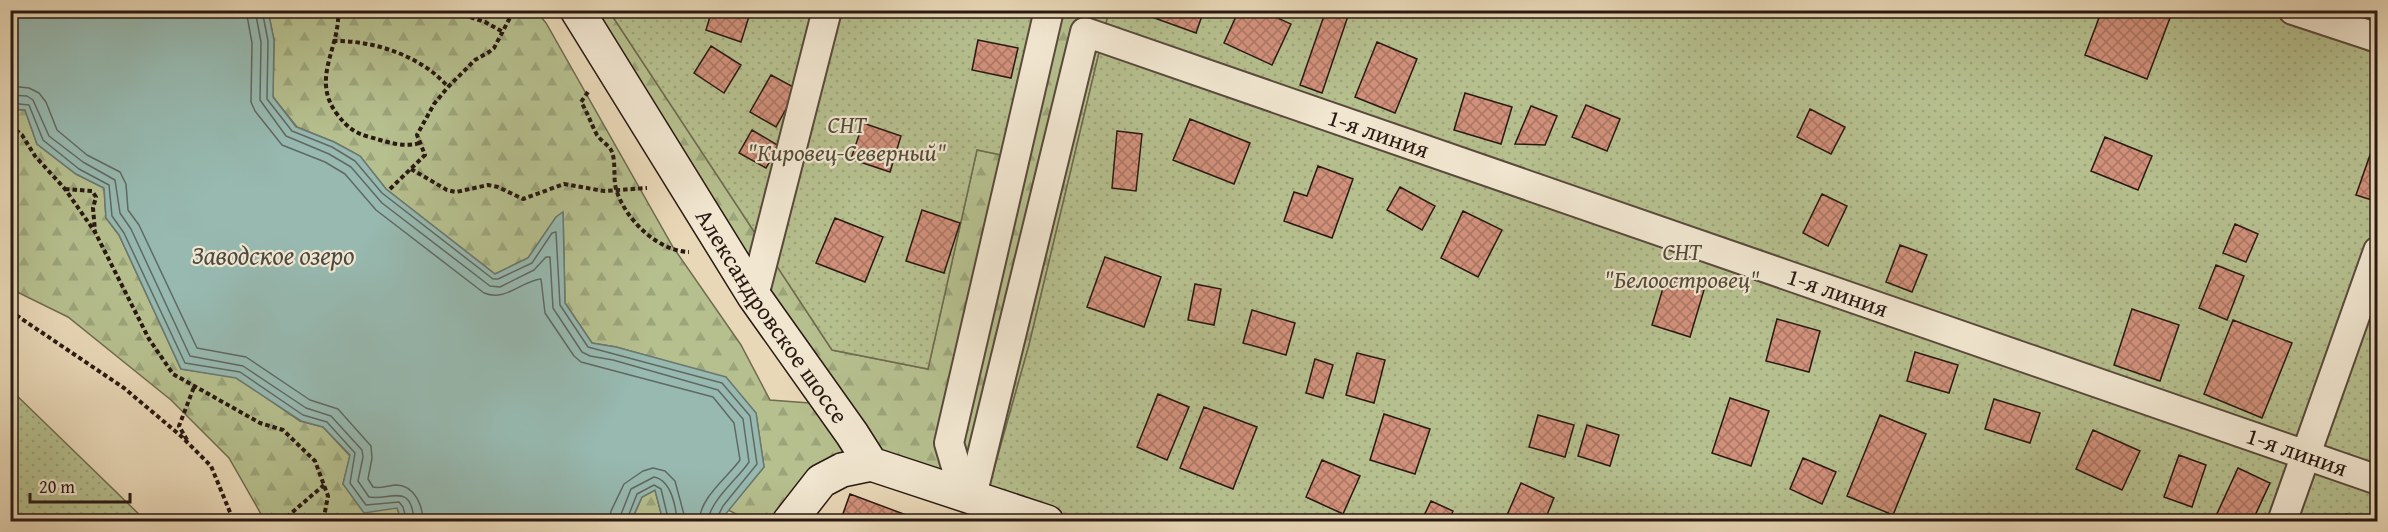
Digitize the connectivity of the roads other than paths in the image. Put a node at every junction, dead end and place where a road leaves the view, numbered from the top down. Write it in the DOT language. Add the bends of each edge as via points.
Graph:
graph roads {
  1 [pos="577,10"];
  2 [pos="827,10"];
  3 [pos="1049,10"];
  4 [pos="2293,10"];
  5 [pos="2378,38"];
  6 [pos="2378,251"];
  7 [pos="754,296"];
  8 [pos="2305,453"];
  9 [pos="871,464"];
  10 [pos="2378,480"];
  11 [pos="968,495"];
  12 [pos="789,522"];
  13 [pos="1047,522"];
  14 [pos="2282,522"];
  1 -- 7 [label="street, Александровское шоссе"];
  2 -- 7 [label="street"];
  3 -- 11 [label="street" via="949,443"];
  4 -- 5 [label="street"];
  6 -- 8 [label="street"];
  7 -- 9 [label="street, Александровское шоссе"];
  8 -- 10 [label="street, 1-я линия"];
  8 -- 11 [label="street, 1-я линия" via="1085,32"];
  8 -- 14 [label="street"];
  9 -- 11 [label="street"];
  9 -- 12 [label="street" via="842,470 821,481"];
  11 -- 13 [label="street"];
}
